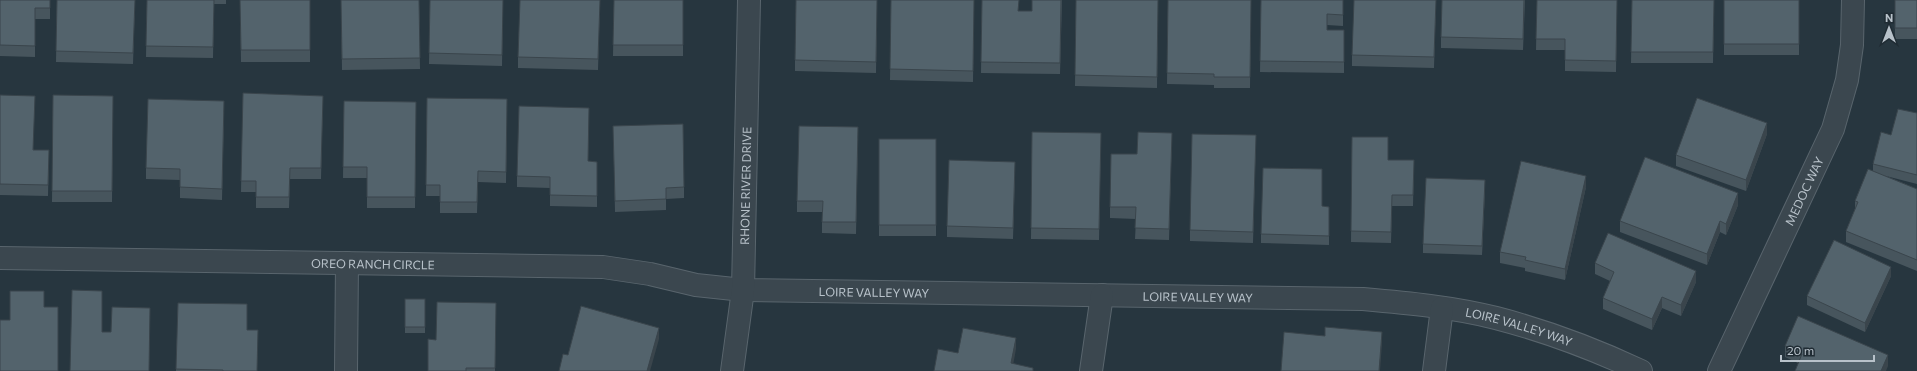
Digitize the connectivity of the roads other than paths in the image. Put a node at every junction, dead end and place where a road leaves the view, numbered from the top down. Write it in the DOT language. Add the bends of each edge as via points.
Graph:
graph roads {
  1 [pos="749,0"];
  2 [pos="1853,0"];
  3 [pos="0,258"];
  4 [pos="347,263"];
  5 [pos="743,290"];
  6 [pos="1102,295"];
  7 [pos="1442,308"];
  8 [pos="346,371"];
  9 [pos="732,371"];
  10 [pos="1091,371"];
  11 [pos="1434,371"];
  12 [pos="1641,371"];
  13 [pos="1719,371"];
  1 -- 5 [label="street, RHONE RIVER DRIVE"];
  2 -- 13 [label="street, MEDOC WAY" via="1852,46 1847,80 1833,129"];
  3 -- 4 [label="street, OREO RANCH CIRCLE"];
  4 -- 5 [label="street, OREO RANCH CIRCLE" via="603,267 650,274 696,285"];
  4 -- 8 [label="street"];
  5 -- 6 [label="street, LOIRE VALLEY WAY"];
  5 -- 9 [label="street, RHONE RIVER DRIVE"];
  6 -- 7 [label="street, LOIRE VALLEY WAY" via="1363,299"];
  6 -- 10 [label="street"];
  7 -- 11 [label="street"];
  7 -- 12 [label="street, LOIRE VALLEY WAY" via="1495,318 1573,342"];
}
